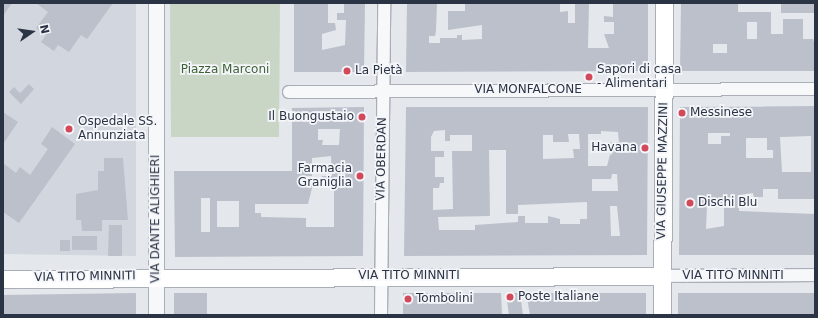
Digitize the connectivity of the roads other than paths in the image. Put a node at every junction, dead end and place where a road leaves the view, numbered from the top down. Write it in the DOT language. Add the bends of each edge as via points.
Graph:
graph roads {
  1 [pos="156,3"];
  2 [pos="384,3"];
  3 [pos="664,3"];
  4 [pos="815,89"];
  5 [pos="383,90"];
  6 [pos="664,90"];
  7 [pos="289,92"];
  8 [pos="815,275"];
  9 [pos="156,276"];
  10 [pos="381,276"];
  11 [pos="662,276"];
  12 [pos="3,279"];
  13 [pos="156,315"];
  14 [pos="381,315"];
  15 [pos="662,315"];
  1 -- 9 [label="street, VIA DANTE ALIGHIERI"];
  2 -- 5 [label="street, VIA OBERDAN"];
  3 -- 6 [label="main road, VIA GIUSEPPE MAZZINI"];
  4 -- 6 [label="street, VIA MONFALCONE"];
  5 -- 6 [label="street, VIA MONFALCONE"];
  5 -- 7 [label="street, VIA MONFALCONE"];
  5 -- 10 [label="street, VIA OBERDAN"];
  6 -- 11 [label="main road, VIA GIUSEPPE MAZZINI"];
  8 -- 11 [label="street, VIA TITO MINNITI"];
  9 -- 10 [label="main road, VIA TITO MINNITI"];
  9 -- 12 [label="main road, VIA TITO MINNITI"];
  9 -- 13 [label="street, VIA DANTE ALIGHIERI"];
  10 -- 11 [label="main road, VIA TITO MINNITI"];
  10 -- 14 [label="street, VIA OBERDAN"];
  11 -- 15 [label="main road, VIA GIUSEPPE MAZZINI"];
}
